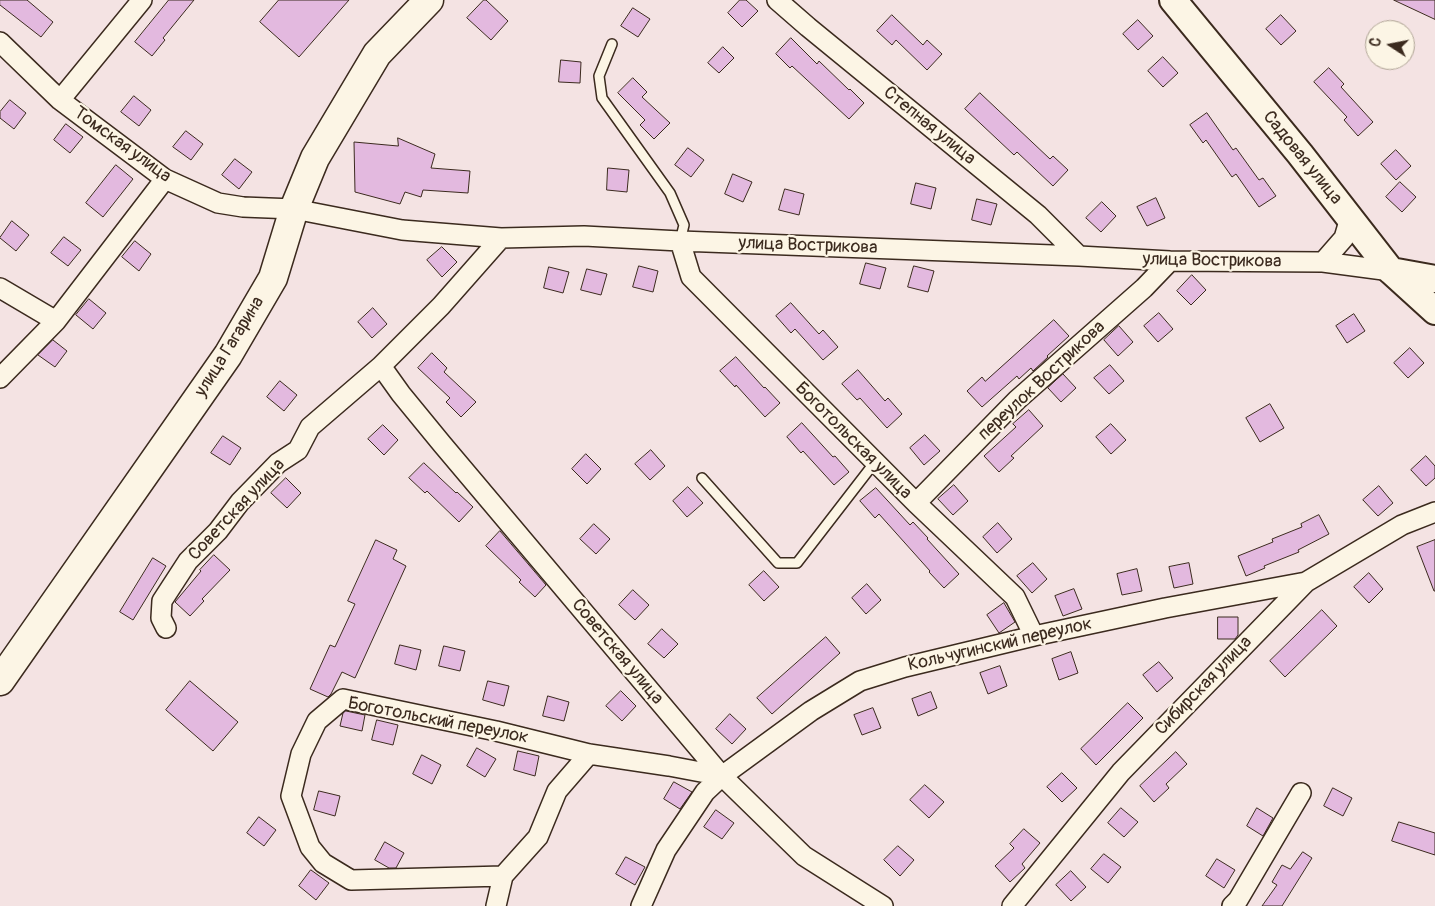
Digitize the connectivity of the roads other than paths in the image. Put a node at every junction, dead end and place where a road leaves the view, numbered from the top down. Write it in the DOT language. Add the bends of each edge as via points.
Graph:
graph roads {
  1 [pos="142,0"];
  2 [pos="429,0"];
  3 [pos="777,0"];
  4 [pos="1173,0"];
  5 [pos="0,42"];
  6 [pos="612,44"];
  7 [pos="60,100"];
  8 [pos="165,179"];
  9 [pos="294,209"];
  10 [pos="1350,218"];
  11 [pos="501,238"];
  12 [pos="680,241"];
  13 [pos="1079,256"];
  14 [pos="1170,262"];
  15 [pos="1323,262"];
  16 [pos="1391,271"];
  17 [pos="1435,279"];
  18 [pos="0,288"];
  19 [pos="1435,311"];
  20 [pos="56,321"];
  21 [pos="381,366"];
  22 [pos="0,378"];
  23 [pos="875,462"];
  24 [pos="702,478"];
  25 [pos="916,503"];
  26 [pos="1435,512"];
  27 [pos="1306,582"];
  28 [pos="166,628"];
  29 [pos="1034,636"];
  30 [pos="0,682"];
  31 [pos="589,754"];
  32 [pos="722,776"];
  33 [pos="1301,792"];
  34 [pos="503,876"];
  35 [pos="496,906"];
  36 [pos="641,906"];
  37 [pos="884,906"];
  38 [pos="1012,906"];
  39 [pos="1232,906"];
  1 -- 7 [label="street"];
  2 -- 9 [label="main road, улица Гагарина" via="377,54 314,158"];
  3 -- 13 [label="street, Степная улица" via="1038,215"];
  4 -- 10 [label="street, Садовая улица"];
  5 -- 7 [label="street, Томская улица"];
  6 -- 12 [label="lane" via="599,76 602,98 670,193 684,225"];
  7 -- 8 [label="street, Томская улица"];
  8 -- 9 [label="street, Томская улица" via="218,203"];
  8 -- 20 [label="street"];
  9 -- 11 [label="street, улица Вострикова" via="402,230"];
  9 -- 30 [label="main road, улица Гагарина" via="273,278 228,355"];
  10 -- 15 [label="street" via="1344,238"];
  10 -- 16 [label="street, Садовая улица"];
  11 -- 12 [label="street, улица Вострикова" via="584,236"];
  11 -- 21 [label="street, Советская улица"];
  12 -- 13 [label="street, улица Вострикова"];
  12 -- 23 [label="street, Боготольская улица" via="691,277"];
  13 -- 14 [label="street, улица Вострикова"];
  14 -- 15 [label="street, улица Вострикова"];
  14 -- 25 [label="street, переулок Вострикова" via="1018,400"];
  15 -- 16 [label="street, улица Вострикова"];
  16 -- 17 [label="street"];
  16 -- 19 [label="street, Садовая улица"];
  18 -- 20 [label="street"];
  20 -- 22 [label="street"];
  21 -- 28 [label="street, Советская улица" via="310,427 298,450 278,463 188,561 162,601 161,618"];
  21 -- 32 [label="street, Советская улица" via="442,444"];
  23 -- 24 [label="lane" via="797,563 778,563"];
  23 -- 25 [label="street, Боготольская улица"];
  25 -- 29 [label="street, Боготольская улица" via="1015,597"];
  26 -- 27 [label="street, Сибирская улица" via="1402,525"];
  27 -- 29 [label="street, Кольчугинский переулок"];
  27 -- 38 [label="street, Сибирская улица" via="1121,772"];
  29 -- 32 [label="street, Кольчугинский переулок" via="904,667 860,681 811,711"];
  31 -- 32 [label="street, Боготольский переулок"];
  31 -- 34 [label="street" via="557,791 538,837"];
  31 -- 34 [label="street, Боготольский переулок" via="343,699 317,721 301,754 291,796 310,847 323,863 351,880"];
  32 -- 36 [label="street, Кольчугинский переулок" via="705,792 666,850"];
  32 -- 37 [label="street, Советская улица" via="804,856"];
  33 -- 39 [label="street"];
  34 -- 35 [label="street"];
}
